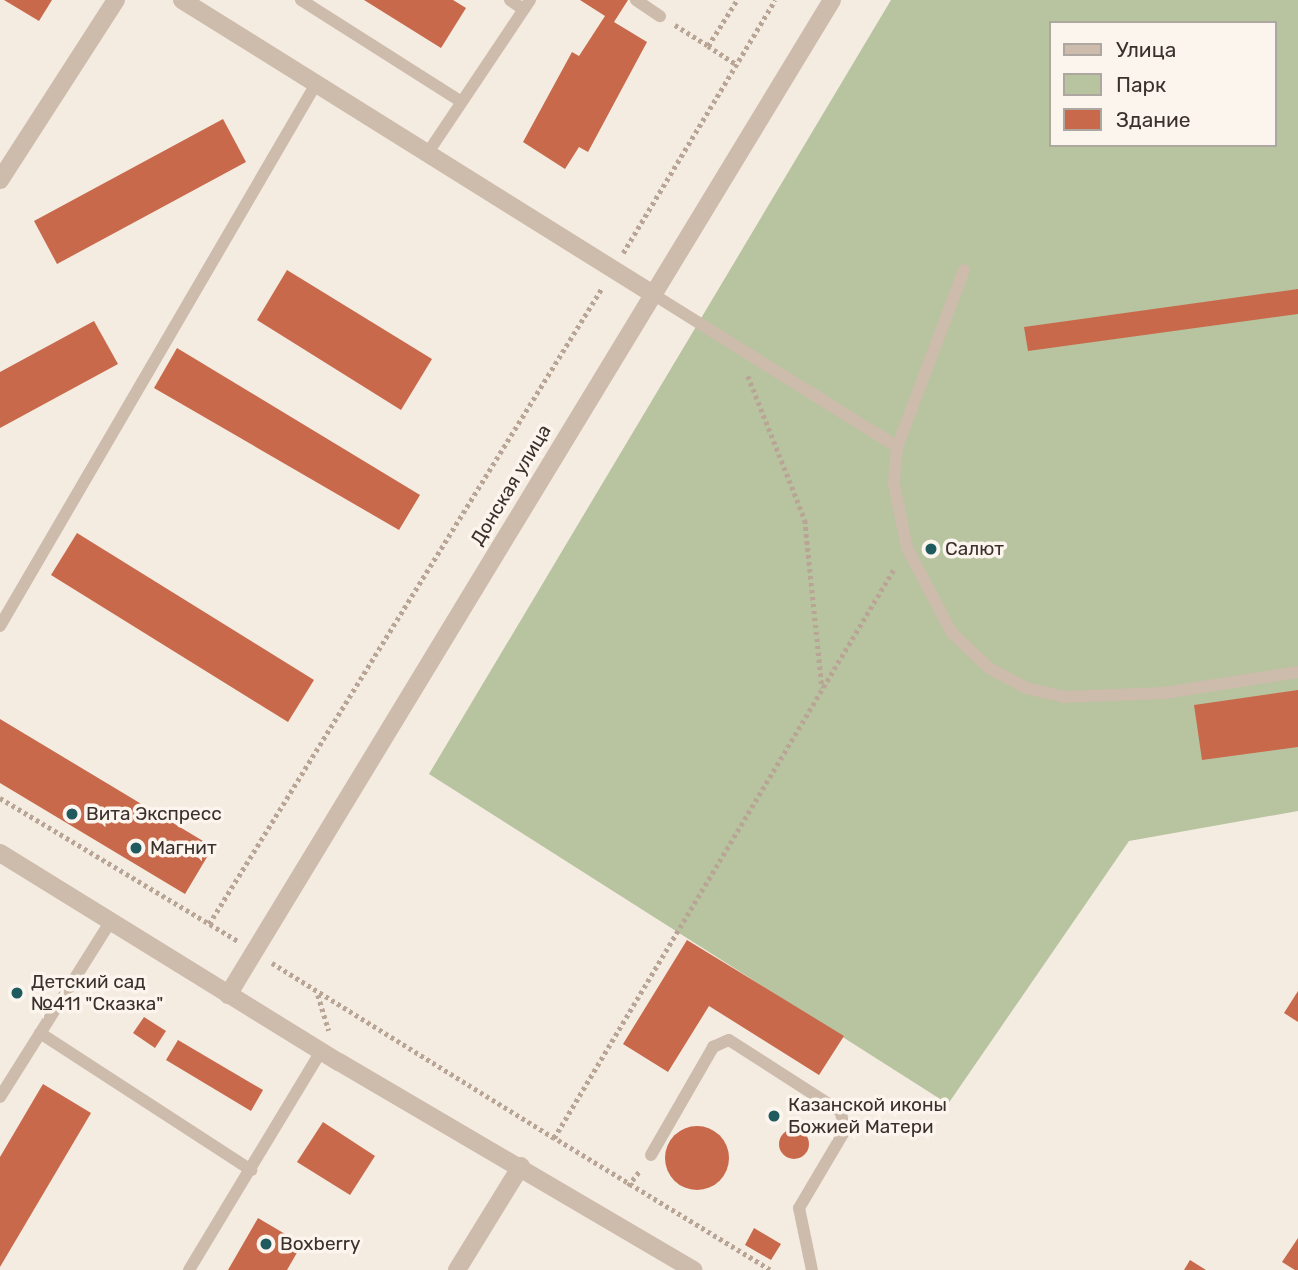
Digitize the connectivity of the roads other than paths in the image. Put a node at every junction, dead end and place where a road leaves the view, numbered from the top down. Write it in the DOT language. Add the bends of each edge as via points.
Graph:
graph roads {
  1 [pos="116,0"];
  2 [pos="182,0"];
  3 [pos="301,0"];
  4 [pos="510,0"];
  5 [pos="636,0"];
  6 [pos="832,0"];
  7 [pos="527,4"];
  8 [pos="660,16"];
  9 [pos="316,85"];
  10 [pos="460,101"];
  11 [pos="427,154"];
  12 [pos="0,180"];
  13 [pos="964,270"];
  14 [pos="651,293"];
  15 [pos="897,447"];
  16 [pos="0,626"];
  17 [pos="1298,672"];
  18 [pos="0,853"];
  19 [pos="111,921"];
  20 [pos="229,995"];
  21 [pos="40,1033"];
  22 [pos="321,1051"];
  23 [pos="0,1097"];
  24 [pos="651,1155"];
  25 [pos="521,1166"];
  26 [pos="251,1170"];
  27 [pos="190,1270"];
  28 [pos="457,1270"];
  29 [pos="694,1270"];
  30 [pos="813,1270"];
  1 -- 12 [label="street"];
  2 -- 9 [label="street"];
  3 -- 10 [label="lane"];
  4 -- 7 [label="lane"];
  5 -- 8 [label="lane"];
  6 -- 14 [label="street, Донская улица"];
  7 -- 10 [label="lane"];
  9 -- 11 [label="street"];
  9 -- 16 [label="lane"];
  10 -- 11 [label="lane"];
  11 -- 14 [label="street"];
  13 -- 15 [label="lane"];
  14 -- 15 [label="lane"];
  14 -- 20 [label="street, Донская улица"];
  15 -- 17 [label="lane" via="896,513 907,548 952,633 989,668 1026,688 1064,697 1164,693"];
  18 -- 19 [label="street"];
  19 -- 20 [label="street"];
  19 -- 21 [label="lane"];
  20 -- 22 [label="street"];
  21 -- 23 [label="lane"];
  21 -- 26 [label="lane"];
  22 -- 25 [label="street"];
  22 -- 26 [label="lane"];
  24 -- 30 [label="lane" via="713,1047 729,1041 841,1112 844,1132 799,1208"];
  25 -- 28 [label="street"];
  25 -- 29 [label="street"];
  26 -- 27 [label="lane"];
}
